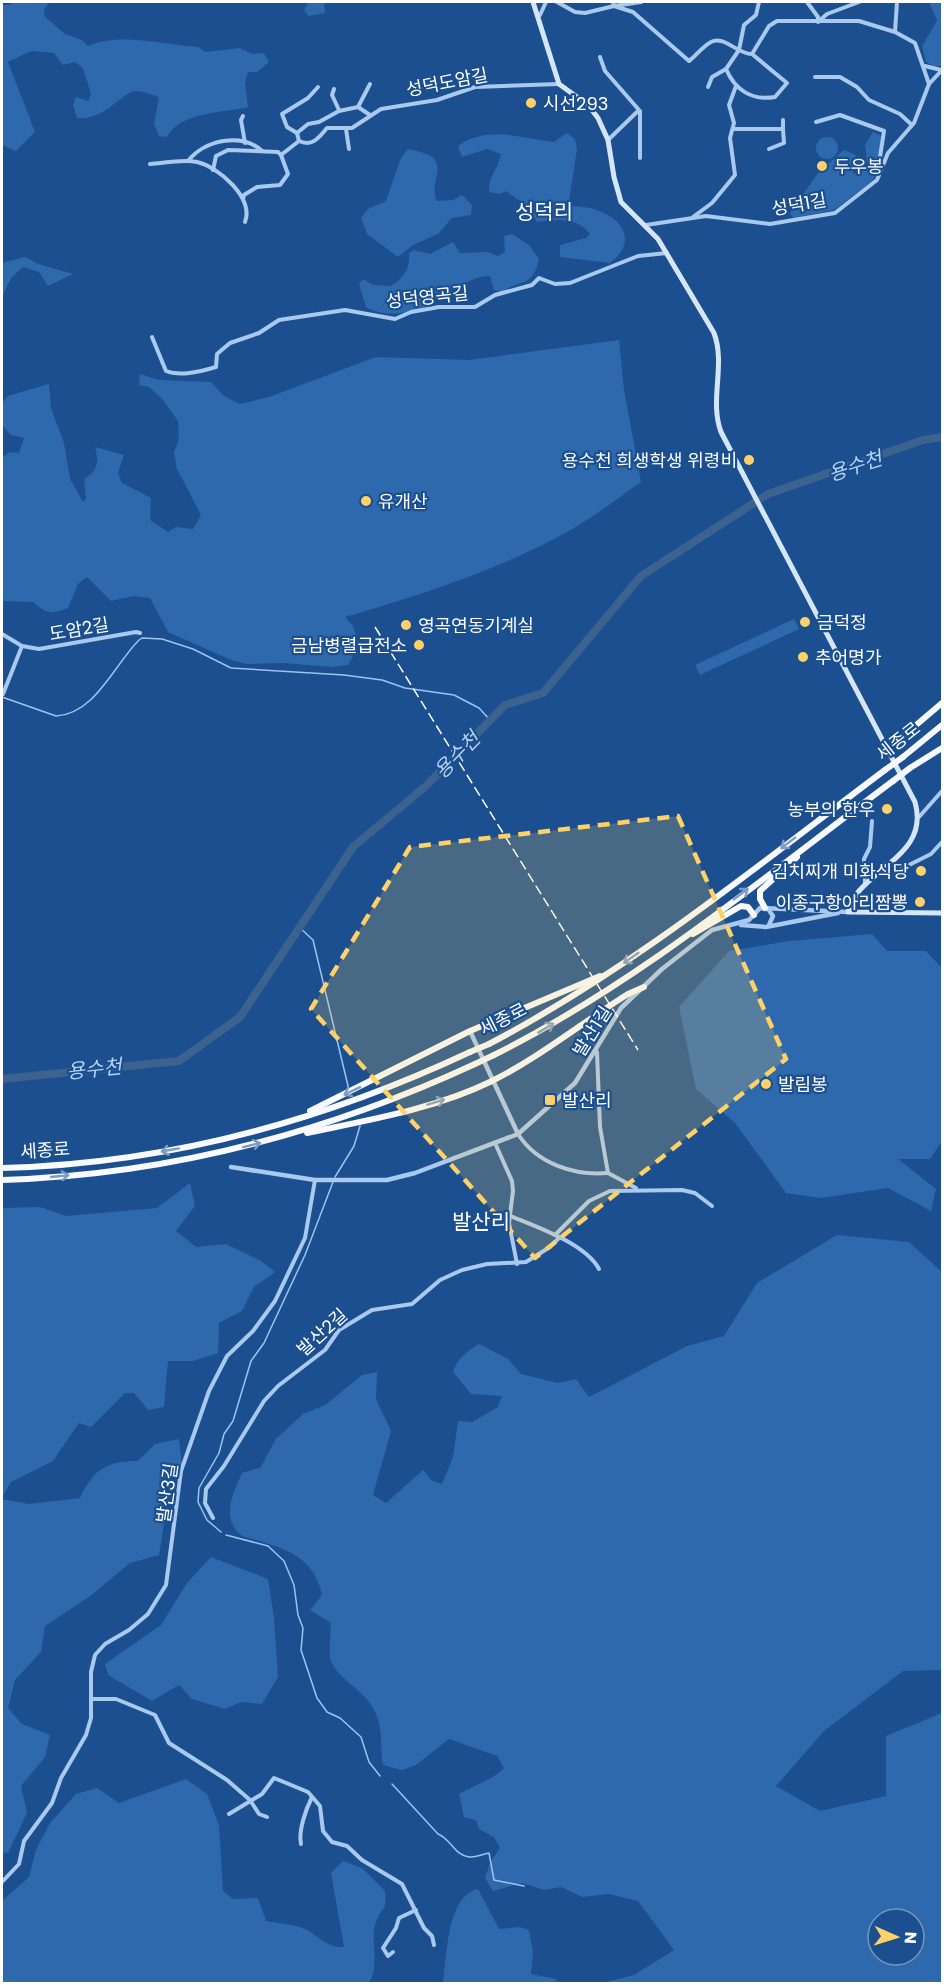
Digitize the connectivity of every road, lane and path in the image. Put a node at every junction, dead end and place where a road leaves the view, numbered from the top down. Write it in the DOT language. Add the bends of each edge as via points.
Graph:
graph roads {
  1 [pos="533,2"];
  2 [pos="546,2"];
  3 [pos="557,2"];
  4 [pos="641,2"];
  5 [pos="759,2"];
  6 [pos="807,2"];
  7 [pos="859,2"];
  8 [pos="897,2"];
  9 [pos="614,4"];
  10 [pos="540,15"];
  11 [pos="818,22"];
  12 [pos="895,32"];
  13 [pos="739,51"];
  14 [pos="752,54"];
  15 [pos="600,57"];
  16 [pos="924,66"];
  17 [pos="726,69"];
  18 [pos="942,70"];
  19 [pos="815,77"];
  20 [pos="370,84"];
  21 [pos="559,84"];
  22 [pos="929,84"];
  23 [pos="736,86"];
  24 [pos="318,87"];
  25 [pos="708,87"];
  26 [pos="334,89"];
  27 [pos="358,107"];
  28 [pos="639,110"];
  29 [pos="339,111"];
  30 [pos="370,115"];
  31 [pos="243,116"];
  32 [pos="783,120"];
  33 [pos="816,123"];
  34 [pos="912,125"];
  35 [pos="346,129"];
  36 [pos="733,129"];
  37 [pos="783,129"];
  38 [pos="297,133"];
  39 [pos="608,140"];
  40 [pos="298,141"];
  41 [pos="246,143"];
  42 [pos="349,149"];
  43 [pos="769,149"];
  44 [pos="262,151"];
  45 [pos="281,155"];
  46 [pos="640,158"];
  47 [pos="188,161"];
  48 [pos="150,164"];
  49 [pos="213,170"];
  50 [pos="882,172"];
  51 [pos="243,199"];
  52 [pos="692,217"];
  53 [pos="245,222"];
  54 [pos="646,225"];
  55 [pos="667,253"];
  56 [pos="152,336"];
  57 [pos="140,633"];
  58 [pos="2,634"];
  59 [pos="22,646"];
  60 [pos="3,694"];
  61 [pos="942,703"];
  62 [pos="942,725"];
  63 [pos="942,747"];
  64 [pos="888,749"];
  65 [pos="942,791"];
  66 [pos="919,817"];
  67 [pos="872,821"];
  68 [pos="832,826"];
  69 [pos="942,842"];
  70 [pos="889,866"];
  71 [pos="865,886"];
  72 [pos="766,909"];
  73 [pos="845,912"];
  74 [pos="942,913"];
  75 [pos="754,916"];
  76 [pos="756,924"];
  77 [pos="769,925"];
  78 [pos="723,926"];
  79 [pos="669,947"];
  80 [pos="614,970"];
  81 [pos="644,987"];
  82 [pos="470,1031"];
  83 [pos="597,1052"];
  84 [pos="494,1080"];
  85 [pos="336,1103"];
  86 [pos="344,1122"];
  87 [pos="518,1134"];
  88 [pos="495,1143"];
  89 [pos="231,1167"];
  90 [pos="2,1168"];
  91 [pos="608,1173"];
  92 [pos="2,1180"];
  93 [pos="315,1180"];
  94 [pos="639,1189"];
  95 [pos="711,1206"];
  96 [pos="508,1215"];
  97 [pos="558,1236"];
  98 [pos="518,1264"];
  99 [pos="599,1269"];
  100 [pos="213,1518"];
  101 [pos="91,1699"];
  102 [pos="312,1797"];
  103 [pos="250,1800"];
  104 [pos="229,1814"];
  105 [pos="267,1817"];
  106 [pos="301,1844"];
  107 [pos="2,1882"];
  108 [pos="416,1910"];
  109 [pos="434,1945"];
  110 [pos="393,1952"];
  1 -- 10 [label="main road"];
  2 -- 10 [label="street"];
  3 -- 9 [label="street" via="585,13"];
  4 -- 9 [label="street"];
  5 -- 13 [label="street" via="756,15 744,25"];
  6 -- 11 [label="street"];
  7 -- 11 [label="street" via="827,14"];
  8 -- 12 [label="street"];
  9 -- 13 [label="street" via="633,12 689,62 711,42"];
  10 -- 21 [label="main road"];
  11 -- 12 [label="street" via="859,21"];
  11 -- 14 [label="street" via="777,21 769,26"];
  12 -- 16 [label="street" via="915,43"];
  13 -- 14 [label="street"];
  13 -- 17 [label="street"];
  14 -- 23 [label="street" via="787,83 775,97 752,97"];
  15 -- 28 [label="street" via="605,71"];
  16 -- 18 [label="street"];
  16 -- 22 [label="street"];
  17 -- 23 [label="street"];
  17 -- 25 [label="street" via="712,77"];
  18 -- 22 [label="street, 성덕1길"];
  19 -- 34 [label="street" via="840,77 869,100 900,114"];
  20 -- 27 [label="street"];
  21 -- 30 [label="street, 성덕도암길" via="475,87"];
  21 -- 39 [label="main road" via="588,105"];
  22 -- 34 [label="street, 성덕1길"];
  23 -- 36 [label="street, 성덕1길" via="729,105"];
  24 -- 38 [label="street" via="282,114 286,125"];
  26 -- 29 [label="street" via="332,96"];
  27 -- 29 [label="street"];
  27 -- 30 [label="street"];
  28 -- 39 [label="street"];
  28 -- 46 [label="street"];
  29 -- 38 [label="street"];
  30 -- 35 [label="street, 성덕도암길"];
  31 -- 41 [label="street"];
  32 -- 37 [label="street"];
  33 -- 50 [label="street" via="840,115 884,131"];
  34 -- 50 [label="street, 성덕1길" via="888,153"];
  35 -- 40 [label="street, 성덕도암길" via="327,128 316,141"];
  35 -- 42 [label="street"];
  36 -- 37 [label="street"];
  36 -- 52 [label="street, 성덕1길" via="730,138 735,175 712,203"];
  37 -- 43 [label="street" via="784,143"];
  38 -- 40 [label="street"];
  39 -- 54 [label="main road" via="621,202"];
  40 -- 45 [label="street, 성덕도암길"];
  41 -- 44 [label="street"];
  41 -- 47 [label="street" via="224,140 195,153"];
  44 -- 45 [label="street"];
  44 -- 49 [label="street" via="220,152"];
  45 -- 51 [label="street" via="288,174 283,182 278,186 256,187"];
  47 -- 48 [label="street"];
  47 -- 49 [label="street"];
  49 -- 51 [label="street"];
  50 -- 52 [label="street, 성덕1길" via="863,194 822,217 770,224"];
  51 -- 53 [label="street" via="248,212"];
  52 -- 54 [label="street, 성덕1길"];
  54 -- 55 [label="main road"];
  55 -- 56 [label="street, 성덕영곡길" via="638,256 570,283 555,284 539,278 531,285 495,295 475,307 439,307 394,319 345,310 279,320 224,347 217,354 216,368 199,371 166,371"];
  55 -- 64 [label="main road" via="718,344 716,419"];
  57 -- 59 [label="street, 도암2길" via="46,649"];
  58 -- 59 [label="street, 도암2길"];
  59 -- 60 [label="street"];
  61 -- 64 [label="highway"];
  62 -- 80 [label="highway, 세종로, one-way, bridge"];
  63 -- 68 [label="highway, 세종로, bridge"];
  64 -- 66 [label="main road"];
  65 -- 66 [label="street"];
  66 -- 70 [label="main road" via="915,833"];
  67 -- 71 [label="street" via="870,847 864,859"];
  68 -- 72 [label="highway" via="764,886 759,895"];
  79 -- 68 [label="highway, 세종로, one-way"];
  69 -- 70 [label="street" via="931,854 895,872"];
  70 -- 71 [label="main road"];
  71 -- 73 [label="main road"];
  72 -- 73 [label="street"];
  72 -- 75 [label="street" via="756,911"];
  72 -- 77 [label="street" via="773,916"];
  73 -- 74 [label="main road"];
  73 -- 77 [label="street"];
  75 -- 76 [label="street"];
  75 -- 78 [label="street" via="743,923"];
  75 -- 79 [label="highway" via="748,907 741,906"];
  76 -- 77 [label="street"];
  76 -- 78 [label="street"];
  78 -- 81 [label="street, 발산1길" via="697,939"];
  86 -- 79 [label="highway, 세종로, one-way, bridge" via="539,1033"];
  80 -- 82 [label="highway"];
  80 -- 85 [label="highway, 세종로, bridge" via="489,1044 373,1093"];
  81 -- 83 [label="street, 발산1길" via="621,1008"];
  81 -- 84 [label="highway" via="620,998"];
  82 -- 84 [label="street"];
  82 -- 85 [label="highway, one-way"];
  83 -- 87 [label="street, 발산1길" via="575,1083"];
  83 -- 91 [label="street" via="600,1127"];
  86 -- 84 [label="highway, one-way" via="380,1119"];
  84 -- 87 [label="street"];
  85 -- 90 [label="highway, 세종로, one-way" via="268,1128 212,1142 55,1166"];
  92 -- 86 [label="highway, 세종로, one-way" via="61,1177 173,1162"];
  87 -- 88 [label="street, 발산1길"];
  87 -- 91 [label="street, 발산2길" via="540,1157 582,1174"];
  88 -- 93 [label="street, 발산1길" via="402,1177"];
  88 -- 96 [label="street" via="512,1181"];
  89 -- 93 [label="street, 발산1길"];
  91 -- 94 [label="street, 발산2길"];
  93 -- 101 [label="street, 발산3길" via="305,1238 275,1302 227,1356 209,1391 181,1471 166,1584 147,1614 95,1655"];
  94 -- 95 [label="street, 발산2길" via="682,1190 694,1193"];
  94 -- 97 [label="street, 발산2길" via="598,1195 578,1211"];
  96 -- 97 [label="street"];
  96 -- 98 [label="street"];
  97 -- 98 [label="street, 발산2길" via="537,1256"];
  97 -- 99 [label="street"];
  98 -- 100 [label="street, 발산2길" via="486,1264 462,1270 440,1280 412,1304 372,1310 339,1330 325,1350 264,1401 206,1489 205,1503"];
  101 -- 103 [label="street" via="116,1699 148,1710 158,1719 168,1743 227,1780"];
  101 -- 107 [label="street, 발산3길" via="86,1736 61,1778 52,1803 24,1841 19,1864"];
  102 -- 103 [label="street" via="274,1778 262,1794"];
  102 -- 106 [label="street" via="303,1816"];
  102 -- 108 [label="street" via="322,1813 326,1837 347,1846 362,1860 396,1879"];
  103 -- 104 [label="street"];
  103 -- 105 [label="street"];
  108 -- 109 [label="street"];
  108 -- 110 [label="street" via="399,1918 385,1943 384,1952 388,1956"];
}
